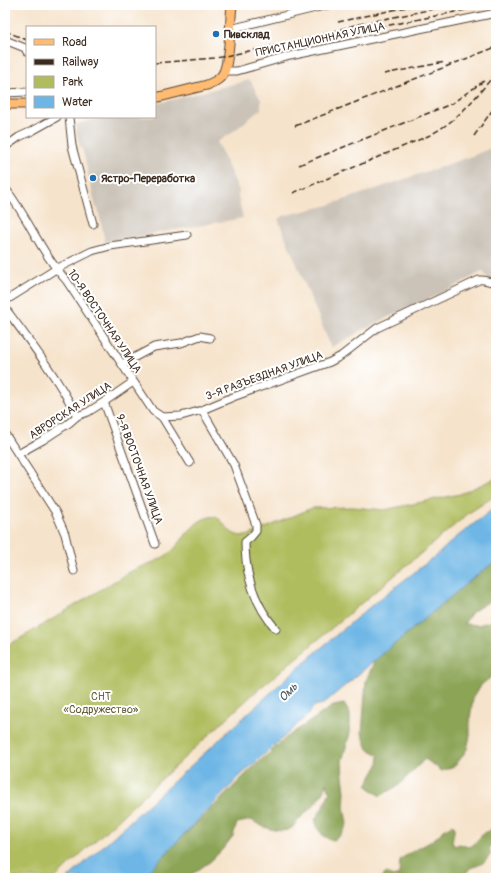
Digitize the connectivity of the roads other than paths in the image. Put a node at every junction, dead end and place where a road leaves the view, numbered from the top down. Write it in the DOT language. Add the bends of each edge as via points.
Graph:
graph roads {
  1 [pos="232,5"];
  2 [pos="328,5"];
  3 [pos="496,13"];
  4 [pos="230,29"];
  5 [pos="5,40"];
  6 [pos="26,50"];
  7 [pos="225,71"];
  8 [pos="26,92"];
  9 [pos="5,94"];
  10 [pos="156,98"];
  11 [pos="5,104"];
  12 [pos="26,104"];
  13 [pos="55,118"];
  14 [pos="69,118"];
  15 [pos="5,147"];
  16 [pos="5,188"];
  17 [pos="93,224"];
  18 [pos="187,234"];
  19 [pos="56,269"];
  20 [pos="496,282"];
  21 [pos="5,301"];
  22 [pos="5,308"];
  23 [pos="210,338"];
  24 [pos="122,364"];
  25 [pos="133,382"];
  26 [pos="104,402"];
  27 [pos="202,410"];
  28 [pos="76,416"];
  29 [pos="162,417"];
  30 [pos="5,434"];
  31 [pos="18,454"];
  32 [pos="190,463"];
  33 [pos="155,544"];
  34 [pos="74,571"];
  35 [pos="276,629"];
  1 -- 4 [label="main road"];
  2 -- 4 [label="street"];
  3 -- 7 [label="street, ПРИСТАНЦИОННАЯ УЛИЦА" via="290,56 238,71"];
  4 -- 7 [label="main road"];
  5 -- 6 [label="street"];
  7 -- 10 [label="main road" via="215,82"];
  8 -- 9 [label="street"];
  11 -- 12 [label="main road"];
  13 -- 15 [label="street"];
  14 -- 17 [label="street" via="72,146"];
  16 -- 19 [label="street, 10-Я ВОСТОЧНАЯ УЛИЦА"];
  18 -- 19 [label="street" via="110,246 92,251"];
  19 -- 21 [label="street"];
  19 -- 24 [label="street, 10-Я ВОСТОЧНАЯ УЛИЦА"];
  20 -- 27 [label="street, 3-Я РАЗЪЕЗДНАЯ УЛИЦА" via="479,280 377,328 330,362"];
  22 -- 28 [label="street" via="39,353"];
  23 -- 24 [label="street" via="200,336 181,343 154,347"];
  24 -- 25 [label="street, 10-Я ВОСТОЧНАЯ УЛИЦА"];
  25 -- 26 [label="street, АВРОРСКАЯ УЛИЦА"];
  25 -- 29 [label="street, 10-Я ВОСТОЧНАЯ УЛИЦА" via="153,411"];
  26 -- 28 [label="street, АВРОРСКАЯ УЛИЦА"];
  26 -- 33 [label="street, 9-Я ВОСТОЧНАЯ УЛИЦА"];
  27 -- 29 [label="street, 3-Я РАЗЪЕЗДНАЯ УЛИЦА" via="181,416"];
  27 -- 35 [label="street" via="234,465 256,525 256,531 245,542 246,568 257,600"];
  28 -- 31 [label="street, АВРОРСКАЯ УЛИЦА" via="44,440"];
  29 -- 32 [label="street, 10-Я ВОСТОЧНАЯ УЛИЦА"];
  30 -- 31 [label="street"];
  31 -- 34 [label="street" via="56,513 65,534"];
}
